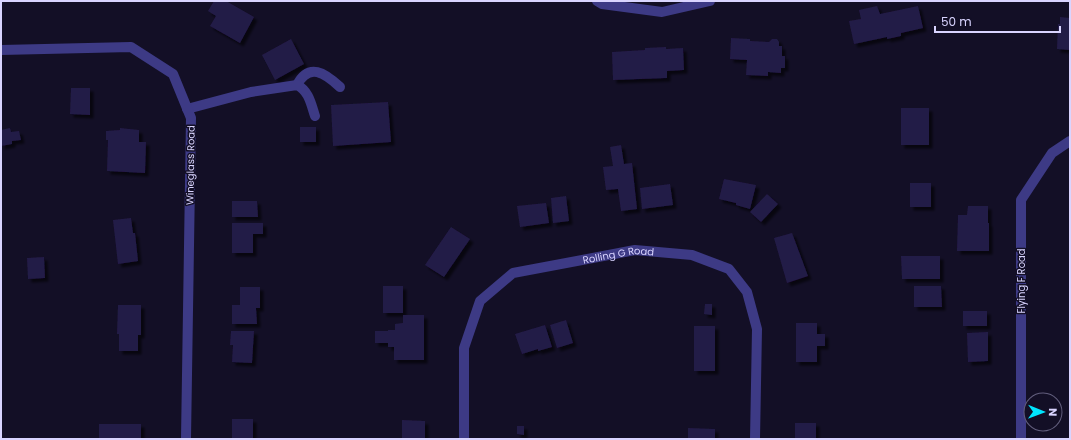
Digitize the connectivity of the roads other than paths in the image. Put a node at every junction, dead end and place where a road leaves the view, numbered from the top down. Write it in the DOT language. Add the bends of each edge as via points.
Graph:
graph roads {
  1 [pos="597,1"];
  2 [pos="710,1"];
  3 [pos="1,50"];
  4 [pos="297,85"];
  5 [pos="340,86"];
  6 [pos="187,109"];
  7 [pos="315,116"];
  8 [pos="1070,141"];
  9 [pos="186,439"];
  10 [pos="464,439"];
  11 [pos="755,439"];
  12 [pos="1021,439"];
  1 -- 2 [label="street" via="602,4 662,12"];
  3 -- 6 [label="street, Wineglass Road" via="131,47 173,74"];
  4 -- 5 [label="street" via="305,74 316,71 327,75"];
  4 -- 6 [label="street" via="250,92"];
  4 -- 7 [label="street" via="303,88 310,98"];
  6 -- 9 [label="street, Wineglass Road" via="191,118"];
  8 -- 12 [label="street, Flying F Road" via="1052,153 1022,200"];
  10 -- 11 [label="street, Rolling G Road" via="464,348 480,301 513,273 635,250 692,255 729,269 747,292 757,329"];
}
